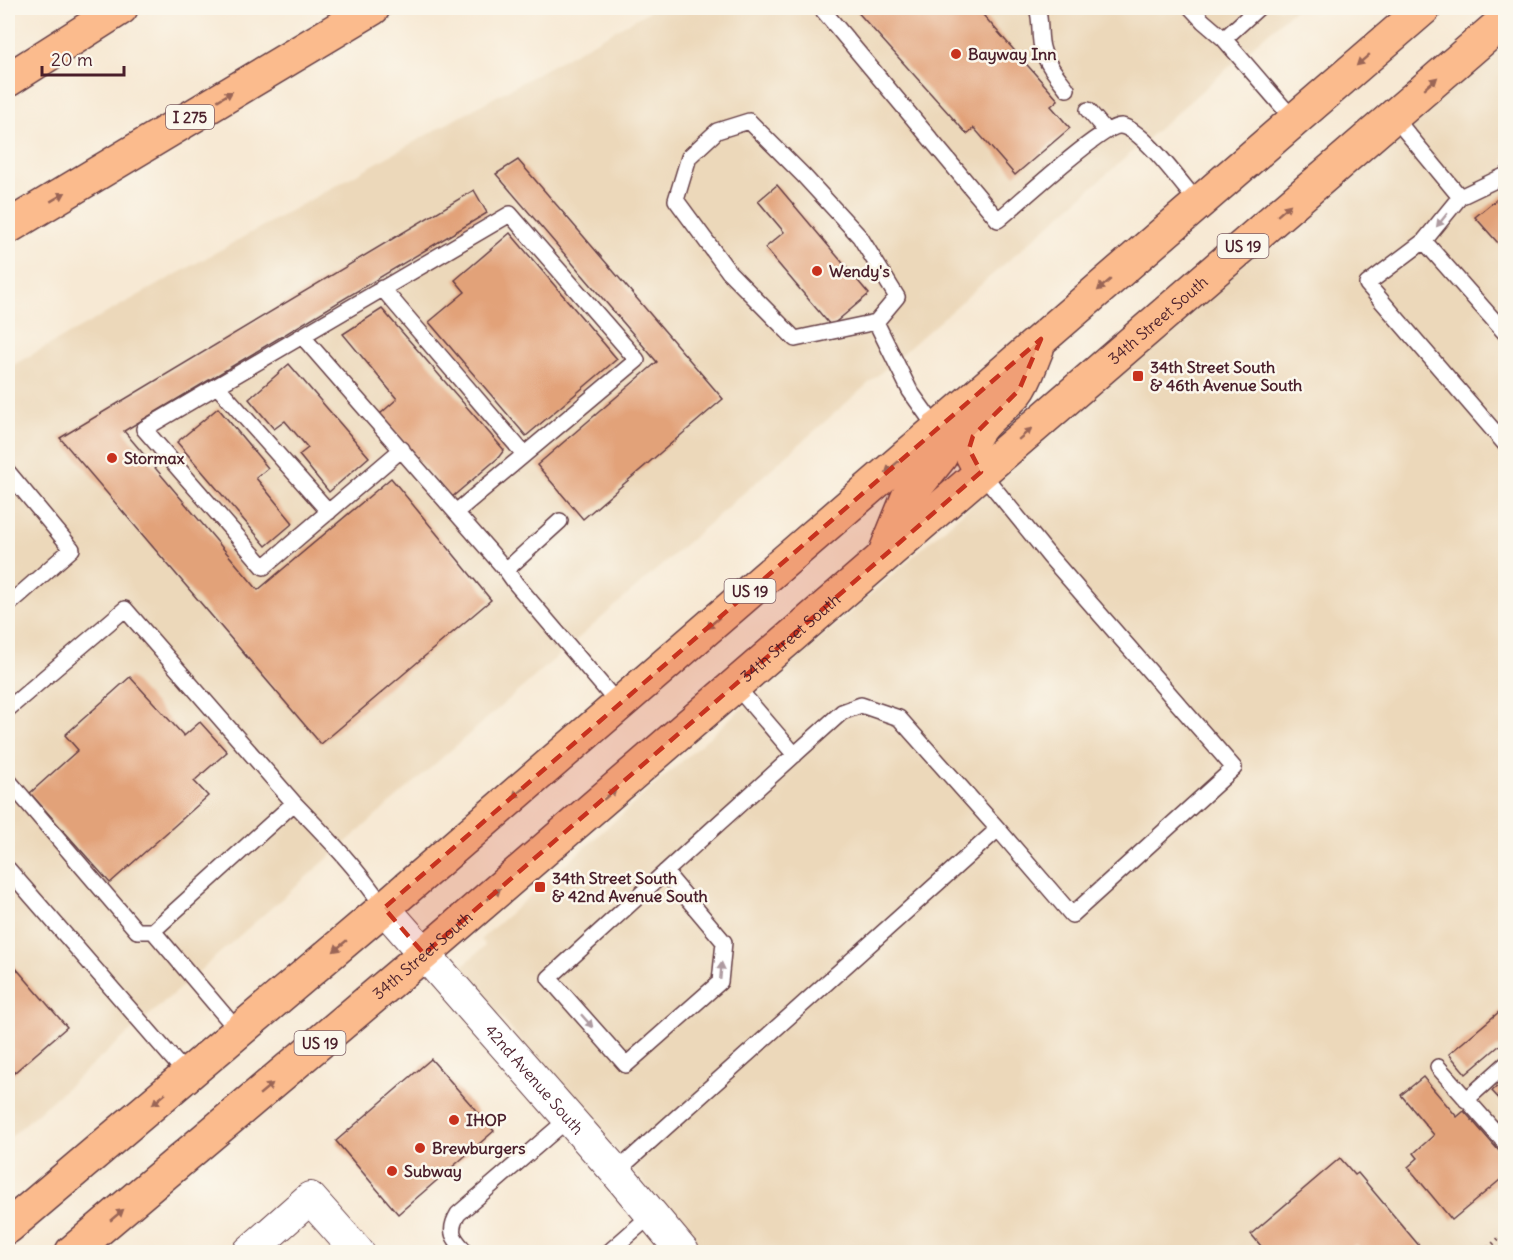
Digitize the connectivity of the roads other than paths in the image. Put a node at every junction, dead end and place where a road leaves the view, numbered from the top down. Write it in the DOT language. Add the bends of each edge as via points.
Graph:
graph roads {
  1 [pos="121,8"];
  2 [pos="373,8"];
  3 [pos="821,8"];
  4 [pos="1037,8"];
  5 [pos="1181,8"];
  6 [pos="1191,8"];
  7 [pos="1258,8"];
  8 [pos="1424,8"];
  9 [pos="1506,19"];
  10 [pos="1224,39"];
  11 [pos="8,80"];
  12 [pos="1067,89"];
  13 [pos="1088,110"];
  14 [pos="1393,116"];
  15 [pos="1294,120"];
  16 [pos="1106,131"];
  17 [pos="1506,175"];
  18 [pos="1460,197"];
  19 [pos="1197,203"];
  20 [pos="8,227"];
  21 [pos="1425,241"];
  22 [pos="382,288"];
  23 [pos="876,322"];
  24 [pos="1506,334"];
  25 [pos="302,336"];
  26 [pos="1041,339"];
  27 [pos="218,386"];
  28 [pos="937,429"];
  29 [pos="1506,445"];
  30 [pos="402,449"];
  31 [pos="524,454"];
  32 [pos="8,472"];
  33 [pos="981,472"];
  34 [pos="329,512"];
  35 [pos="456,512"];
  36 [pos="560,521"];
  37 [pos="884,557"];
  38 [pos="506,570"];
  39 [pos="8,605"];
  40 [pos="735,685"];
  41 [pos="619,705"];
  42 [pos="8,709"];
  43 [pos="795,755"];
  44 [pos="8,780"];
  45 [pos="294,803"];
  46 [pos="998,829"];
  47 [pos="8,868"];
  48 [pos="665,872"];
  49 [pos="384,908"];
  50 [pos="153,931"];
  51 [pos="424,954"];
  52 [pos="238,1031"];
  53 [pos="1506,1064"];
  54 [pos="1438,1067"];
  55 [pos="187,1075"];
  56 [pos="1466,1100"];
  57 [pos="568,1119"];
  58 [pos="1506,1144"];
  59 [pos="616,1172"];
  60 [pos="651,1215"];
  61 [pos="8,1227"];
  62 [pos="72,1252"];
  63 [pos="249,1252"];
  64 [pos="358,1252"];
  65 [pos="466,1252"];
  66 [pos="609,1252"];
  67 [pos="683,1252"];
  1 -- 11 [label="highway"];
  20 -- 2 [label="highway, I 275, one-way"];
  3 -- 16 [label="lane" via="998,220"];
  4 -- 12 [label="lane" via="1042,52"];
  5 -- 10 [label="lane" via="1196,24"];
  6 -- 10 [label="lane"];
  7 -- 10 [label="lane"];
  8 -- 15 [label="highway, US 19, one-way"];
  14 -- 9 [label="highway, 34th Street South / US 19, one-way"];
  10 -- 15 [label="lane"];
  13 -- 16 [label="lane"];
  14 -- 18 [label="lane"];
  33 -- 14 [label="highway, 34th Street South / US 19, one-way"];
  15 -- 19 [label="highway, US 19"];
  16 -- 19 [label="lane" via="1120,126 1132,131 1149,145"];
  17 -- 18 [label="lane"];
  18 -- 21 [label="lane, one-way"];
  19 -- 26 [label="highway, US 19, one-way"];
  21 -- 24 [label="lane"];
  21 -- 29 [label="lane" via="1367,284"];
  22 -- 25 [label="lane"];
  22 -- 31 [label="lane"];
  22 -- 31 [label="lane" via="510,214 637,360"];
  23 -- 23 [label="lane" via="897,297 860,237 749,121 717,131 689,158 676,200 729,272 795,339"];
  23 -- 28 [label="lane" via="910,392"];
  25 -- 27 [label="lane"];
  25 -- 30 [label="lane"];
  26 -- 28 [label="highway, US 19"];
  26 -- 33 [label="highway" via="1018,390 973,436 969,449"];
  27 -- 34 [label="lane"];
  27 -- 34 [label="lane" via="144,429 264,567"];
  28 -- 37 [label="highway" via="944,440 941,456 908,497"];
  28 -- 41 [label="highway, US 19, one-way"];
  30 -- 34 [label="lane"];
  30 -- 35 [label="lane"];
  31 -- 35 [label="lane"];
  32 -- 39 [label="lane" via="72,549"];
  33 -- 37 [label="highway, 34th Street South / US 19"];
  33 -- 46 [label="lane" via="1234,768 1072,915"];
  35 -- 38 [label="lane"];
  36 -- 38 [label="lane"];
  37 -- 40 [label="highway, 34th Street South / US 19"];
  38 -- 41 [label="lane"];
  40 -- 43 [label="lane"];
  51 -- 40 [label="highway, 34th Street South / US 19, one-way"];
  41 -- 49 [label="highway, US 19, one-way"];
  42 -- 45 [label="lane" via="125,609"];
  43 -- 46 [label="lane" via="842,712 861,705 898,718"];
  43 -- 48 [label="lane"];
  44 -- 50 [label="lane" via="137,931"];
  45 -- 49 [label="lane" via="362,875"];
  45 -- 50 [label="lane"];
  46 -- 59 [label="lane"];
  47 -- 55 [label="lane"];
  48 -- 48 [label="lane, one-way" via="549,978 626,1065 720,982 724,942"];
  49 -- 51 [label="street, 42nd Avenue South"];
  49 -- 52 [label="highway, US 19, one-way"];
  50 -- 52 [label="lane"];
  51 -- 57 [label="street, 42nd Avenue South"];
  62 -- 51 [label="highway, 34th Street South / US 19, one-way"];
  52 -- 55 [label="highway, US 19"];
  53 -- 56 [label="lane"];
  54 -- 56 [label="lane"];
  55 -- 61 [label="highway, US 19, one-way"];
  56 -- 58 [label="lane"];
  57 -- 59 [label="street, 42nd Avenue South"];
  57 -- 65 [label="lane" via="458,1215 452,1233"];
  59 -- 60 [label="street, 42nd Avenue South"];
  60 -- 66 [label="lane"];
  60 -- 67 [label="street, 42nd Avenue South"];
  63 -- 64 [label="street" via="310,1198"];
}
